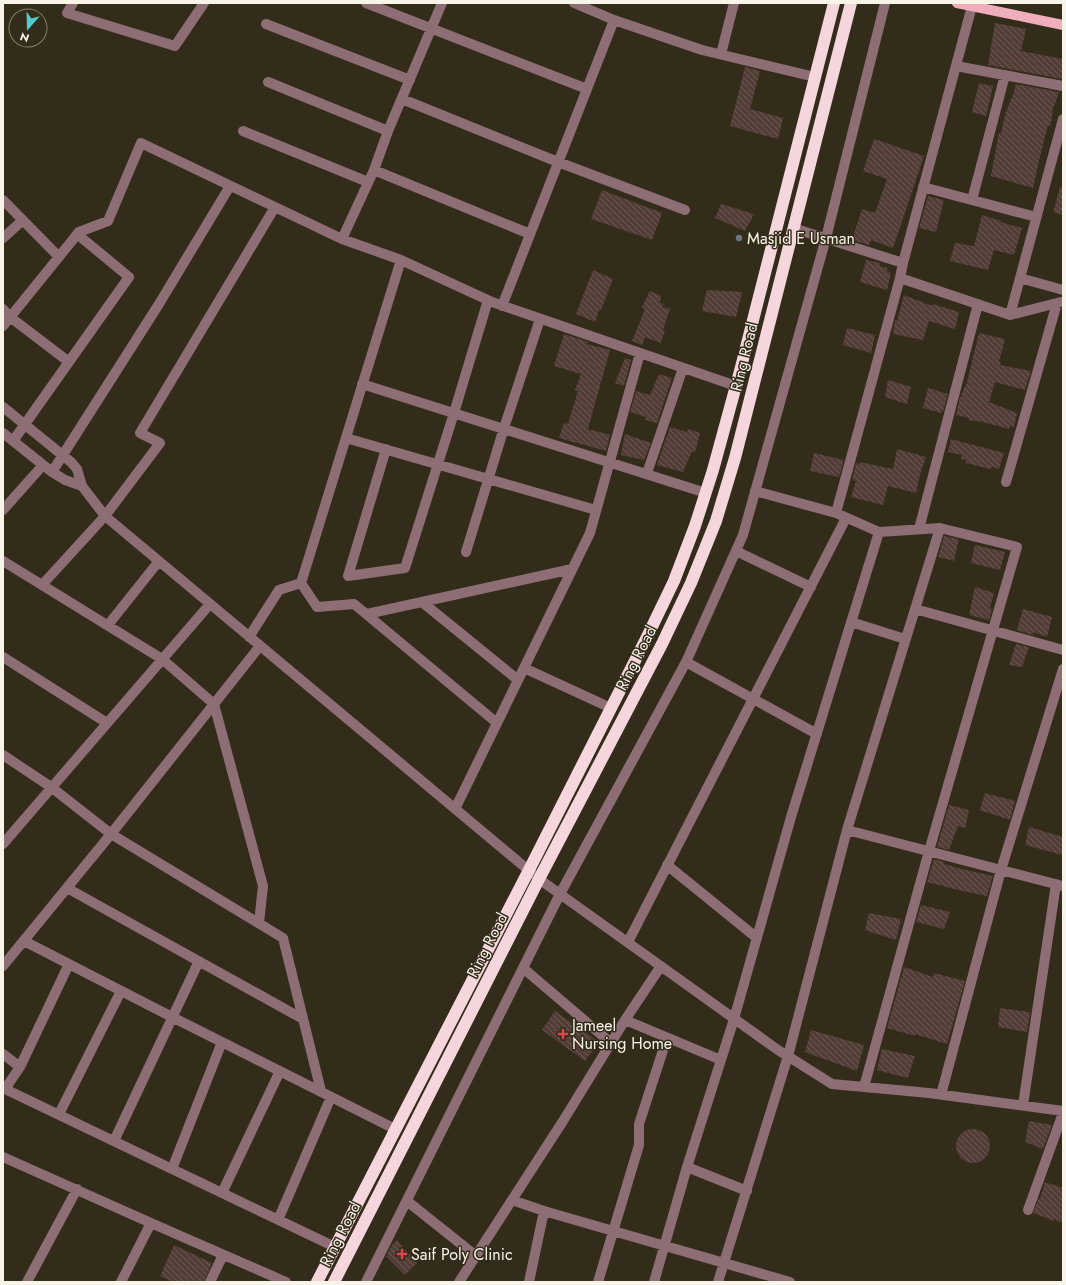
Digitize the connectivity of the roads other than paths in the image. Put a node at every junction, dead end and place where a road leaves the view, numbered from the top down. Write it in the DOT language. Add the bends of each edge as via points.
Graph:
graph roads {
  1 [pos="73,3"];
  2 [pos="204,3"];
  3 [pos="366,3"];
  4 [pos="442,3"];
  5 [pos="574,3"];
  6 [pos="734,3"];
  7 [pos="834,3"];
  8 [pos="851,3"];
  9 [pos="885,3"];
  10 [pos="957,3"];
  11 [pos="979,6"];
  12 [pos="614,20"];
  13 [pos="266,24"];
  14 [pos="1063,25"];
  15 [pos="431,29"];
  16 [pos="721,54"];
  17 [pos="956,66"];
  18 [pos="1005,75"];
  19 [pos="815,77"];
  20 [pos="410,80"];
  21 [pos="268,82"];
  22 [pos="1063,86"];
  23 [pos="587,89"];
  24 [pos="402,99"];
  25 [pos="1063,119"];
  26 [pos="243,131"];
  27 [pos="388,131"];
  28 [pos="558,162"];
  29 [pos="374,170"];
  30 [pos="368,182"];
  31 [pos="230,186"];
  32 [pos="924,187"];
  33 [pos="3,200"];
  34 [pos="972,200"];
  35 [pos="275,207"];
  36 [pos="685,210"];
  37 [pos="1036,217"];
  38 [pos="23,220"];
  39 [pos="793,228"];
  40 [pos="77,234"];
  41 [pos="530,234"];
  42 [pos="3,238"];
  43 [pos="826,238"];
  44 [pos="342,239"];
  45 [pos="59,257"];
  46 [pos="401,260"];
  47 [pos="903,263"];
  48 [pos="900,278"];
  49 [pos="1020,278"];
  50 [pos="1063,290"];
  51 [pos="488,300"];
  52 [pos="1060,303"];
  53 [pos="978,304"];
  54 [pos="502,306"];
  55 [pos="3,309"];
  56 [pos="1010,315"];
  57 [pos="10,317"];
  58 [pos="540,319"];
  59 [pos="3,326"];
  60 [pos="640,353"];
  61 [pos="69,362"];
  62 [pos="683,368"];
  63 [pos="362,384"];
  64 [pos="736,386"];
  65 [pos="3,407"];
  66 [pos="454,413"];
  67 [pos="24,424"];
  68 [pos="504,428"];
  69 [pos="3,433"];
  70 [pos="346,438"];
  71 [pos="13,441"];
  72 [pos="386,449"];
  73 [pos="62,456"];
  74 [pos="610,461"];
  75 [pos="438,464"];
  76 [pos="43,465"];
  77 [pos="52,472"];
  78 [pos="647,473"];
  79 [pos="489,479"];
  80 [pos="1006,482"];
  81 [pos="82,486"];
  82 [pos="755,491"];
  83 [pos="706,492"];
  84 [pos="3,510"];
  85 [pos="596,510"];
  86 [pos="836,514"];
  87 [pos="105,516"];
  88 [pos="846,518"];
  89 [pos="940,528"];
  90 [pos="919,529"];
  91 [pos="879,532"];
  92 [pos="736,551"];
  93 [pos="466,552"];
  94 [pos="3,561"];
  95 [pos="159,561"];
  96 [pos="572,569"];
  97 [pos="301,583"];
  98 [pos="42,585"];
  99 [pos="811,587"];
  100 [pos="422,602"];
  101 [pos="210,604"];
  102 [pos="915,609"];
  103 [pos="367,614"];
  104 [pos="851,622"];
  105 [pos="108,625"];
  106 [pos="992,632"];
  107 [pos="249,637"];
  108 [pos="906,639"];
  109 [pos="260,646"];
  110 [pos="1063,650"];
  111 [pos="3,657"];
  112 [pos="162,659"];
  113 [pos="686,662"];
  114 [pos="524,668"];
  115 [pos="1063,669"];
  116 [pos="518,680"];
  117 [pos="753,699"];
  118 [pos="214,704"];
  119 [pos="611,708"];
  120 [pos="107,723"];
  121 [pos="497,723"];
  122 [pos="817,734"];
  123 [pos="3,755"];
  124 [pos="51,787"];
  125 [pos="455,809"];
  126 [pos="846,830"];
  127 [pos="111,834"];
  128 [pos="3,844"];
  129 [pos="929,851"];
  130 [pos="667,865"];
  131 [pos="529,870"];
  132 [pos="1001,870"];
  133 [pos="539,879"];
  134 [pos="1059,885"];
  135 [pos="67,888"];
  136 [pos="560,894"];
  137 [pos="259,923"];
  138 [pos="757,938"];
  139 [pos="24,941"];
  140 [pos="628,942"];
  141 [pos="5,960"];
  142 [pos="199,961"];
  143 [pos="69,964"];
  144 [pos="661,966"];
  145 [pos="523,968"];
  146 [pos="121,991"];
  147 [pos="172,1017"];
  148 [pos="303,1019"];
  149 [pos="734,1019"];
  150 [pos="625,1020"];
  151 [pos="667,1038"];
  152 [pos="222,1042"];
  153 [pos="611,1043"];
  154 [pos="3,1054"];
  155 [pos="788,1056"];
  156 [pos="721,1060"];
  157 [pos="20,1068"];
  158 [pos="280,1071"];
  159 [pos="864,1087"];
  160 [pos="4,1090"];
  161 [pos="321,1091"];
  162 [pos="941,1094"];
  163 [pos="332,1097"];
  164 [pos="1023,1105"];
  165 [pos="1063,1112"];
  166 [pos="59,1114"];
  167 [pos="396,1129"];
  168 [pos="114,1141"];
  169 [pos="3,1157"];
  170 [pos="687,1167"];
  171 [pos="172,1169"];
  172 [pos="77,1189"];
  173 [pos="746,1191"];
  174 [pos="222,1193"];
  175 [pos="407,1200"];
  176 [pos="512,1200"];
  177 [pos="1028,1210"];
  178 [pos="544,1211"];
  179 [pos="278,1220"];
  180 [pos="151,1223"];
  181 [pos="614,1231"];
  182 [pos="664,1245"];
  183 [pos="335,1247"];
  184 [pos="223,1255"];
  185 [pos="476,1256"];
  186 [pos="724,1263"];
  187 [pos="27,1282"];
  188 [pos="121,1282"];
  189 [pos="210,1282"];
  190 [pos="286,1282"];
  191 [pos="317,1282"];
  192 [pos="334,1282"];
  193 [pos="366,1282"];
  194 [pos="459,1282"];
  195 [pos="529,1282"];
  196 [pos="598,1282"];
  197 [pos="654,1282"];
  198 [pos="718,1282"];
  199 [pos="790,1282"];
  1 -- 2 [label="street" via="67,13 175,46"];
  3 -- 15 [label="street"];
  4 -- 15 [label="street"];
  5 -- 12 [label="street"];
  6 -- 16 [label="street"];
  7 -- 19 [label="highway, Ring Road"];
  8 -- 39 [label="highway, Ring Road"];
  9 -- 43 [label="street"];
  10 -- 11 [label="main road"];
  11 -- 14 [label="main road"];
  11 -- 17 [label="street"];
  12 -- 16 [label="street"];
  12 -- 23 [label="street"];
  13 -- 20 [label="street"];
  15 -- 20 [label="street"];
  15 -- 23 [label="street"];
  16 -- 19 [label="street"];
  17 -- 18 [label="street"];
  17 -- 32 [label="street"];
  18 -- 22 [label="street"];
  18 -- 34 [label="street"];
  19 -- 64 [label="highway, Ring Road"];
  20 -- 24 [label="street"];
  21 -- 27 [label="street"];
  23 -- 28 [label="street"];
  24 -- 27 [label="street"];
  24 -- 28 [label="street"];
  25 -- 37 [label="street"];
  26 -- 30 [label="street"];
  27 -- 29 [label="street"];
  28 -- 36 [label="street"];
  28 -- 41 [label="street"];
  29 -- 30 [label="street"];
  29 -- 41 [label="street"];
  30 -- 44 [label="street"];
  31 -- 35 [label="street"];
  31 -- 40 [label="street" via="141,144 108,221"];
  31 -- 73 [label="street" via="159,304"];
  32 -- 34 [label="street"];
  32 -- 47 [label="street"];
  33 -- 38 [label="street"];
  34 -- 37 [label="street"];
  35 -- 44 [label="street"];
  35 -- 87 [label="street" via="140,433 160,444"];
  37 -- 49 [label="street"];
  38 -- 42 [label="street"];
  38 -- 45 [label="street"];
  39 -- 43 [label="street"];
  39 -- 133 [label="highway, Ring Road" via="735,458 716,521 691,583 662,644"];
  40 -- 45 [label="street"];
  40 -- 61 [label="street" via="129,278"];
  41 -- 54 [label="street"];
  43 -- 47 [label="street"];
  43 -- 82 [label="street"];
  44 -- 46 [label="street"];
  45 -- 57 [label="street"];
  46 -- 51 [label="street"];
  46 -- 63 [label="street"];
  47 -- 48 [label="street"];
  48 -- 53 [label="street"];
  48 -- 86 [label="street"];
  49 -- 50 [label="street"];
  49 -- 56 [label="street"];
  51 -- 54 [label="street"];
  51 -- 66 [label="street"];
  52 -- 56 [label="street"];
  52 -- 80 [label="street"];
  53 -- 56 [label="street"];
  53 -- 90 [label="street"];
  54 -- 58 [label="street"];
  55 -- 57 [label="street"];
  57 -- 59 [label="street"];
  57 -- 61 [label="street"];
  58 -- 60 [label="street"];
  58 -- 68 [label="street"];
  60 -- 62 [label="street"];
  60 -- 74 [label="street"];
  61 -- 67 [label="street"];
  62 -- 64 [label="street"];
  62 -- 78 [label="street"];
  63 -- 66 [label="street"];
  63 -- 70 [label="street"];
  64 -- 83 [label="highway, Ring Road"];
  65 -- 67 [label="street"];
  66 -- 68 [label="street"];
  66 -- 75 [label="street"];
  67 -- 71 [label="street"];
  67 -- 73 [label="street"];
  68 -- 74 [label="street"];
  68 -- 79 [label="street"];
  69 -- 71 [label="street"];
  70 -- 72 [label="street"];
  70 -- 97 [label="street"];
  71 -- 76 [label="street"];
  72 -- 75 [label="street"];
  72 -- 75 [label="street" via="348,576 405,568"];
  73 -- 77 [label="street"];
  73 -- 81 [label="street" via="76,469"];
  74 -- 78 [label="street"];
  74 -- 85 [label="street"];
  75 -- 79 [label="street"];
  76 -- 77 [label="street"];
  76 -- 84 [label="street"];
  77 -- 81 [label="street"];
  78 -- 83 [label="street"];
  79 -- 85 [label="street"];
  79 -- 93 [label="street"];
  81 -- 87 [label="street"];
  82 -- 86 [label="street"];
  82 -- 92 [label="street"];
  83 -- 119 [label="highway, Ring Road" via="674,580"];
  85 -- 96 [label="street" via="590,533"];
  86 -- 88 [label="street"];
  87 -- 95 [label="street"];
  87 -- 98 [label="street"];
  88 -- 91 [label="street"];
  88 -- 99 [label="street"];
  89 -- 90 [label="street"];
  89 -- 102 [label="street"];
  89 -- 106 [label="street" via="1017,547"];
  90 -- 91 [label="street"];
  91 -- 104 [label="street"];
  92 -- 99 [label="street"];
  92 -- 113 [label="street"];
  94 -- 98 [label="street"];
  95 -- 101 [label="street"];
  95 -- 105 [label="street"];
  96 -- 100 [label="street"];
  96 -- 114 [label="street"];
  97 -- 103 [label="street" via="317,607 354,604"];
  97 -- 107 [label="street" via="279,590"];
  98 -- 105 [label="street"];
  99 -- 117 [label="street"];
  100 -- 103 [label="street"];
  100 -- 116 [label="street"];
  101 -- 107 [label="street"];
  101 -- 112 [label="street"];
  102 -- 106 [label="street"];
  102 -- 108 [label="street"];
  103 -- 121 [label="street"];
  104 -- 108 [label="street"];
  104 -- 122 [label="street"];
  105 -- 112 [label="street"];
  106 -- 110 [label="street"];
  106 -- 129 [label="street"];
  107 -- 109 [label="street"];
  108 -- 126 [label="street"];
  109 -- 118 [label="street"];
  109 -- 125 [label="street"];
  111 -- 120 [label="street"];
  112 -- 118 [label="street"];
  112 -- 120 [label="street"];
  113 -- 117 [label="street"];
  113 -- 136 [label="street"];
  114 -- 116 [label="street"];
  114 -- 119 [label="street"];
  115 -- 132 [label="street"];
  116 -- 121 [label="street"];
  117 -- 122 [label="street"];
  117 -- 130 [label="street"];
  118 -- 127 [label="street"];
  118 -- 137 [label="street" via="263,886"];
  119 -- 131 [label="highway, Ring Road"];
  120 -- 124 [label="street"];
  121 -- 125 [label="street"];
  122 -- 138 [label="street"];
  123 -- 124 [label="street"];
  124 -- 127 [label="street"];
  124 -- 128 [label="street"];
  125 -- 131 [label="street"];
  126 -- 129 [label="street"];
  126 -- 155 [label="street"];
  127 -- 135 [label="street"];
  127 -- 137 [label="street"];
  129 -- 132 [label="street"];
  129 -- 159 [label="street"];
  130 -- 138 [label="street"];
  130 -- 140 [label="street"];
  131 -- 133 [label="street"];
  131 -- 167 [label="highway, Ring Road"];
  132 -- 134 [label="street"];
  132 -- 162 [label="street"];
  133 -- 136 [label="street"];
  133 -- 192 [label="highway, Ring Road"];
  134 -- 164 [label="street"];
  135 -- 139 [label="street"];
  135 -- 142 [label="street"];
  136 -- 140 [label="street"];
  136 -- 145 [label="street"];
  137 -- 148 [label="street" via="283,938"];
  138 -- 149 [label="street"];
  139 -- 141 [label="street"];
  139 -- 143 [label="street"];
  140 -- 144 [label="street"];
  142 -- 147 [label="street"];
  142 -- 148 [label="street"];
  143 -- 146 [label="street"];
  143 -- 157 [label="street"];
  144 -- 149 [label="street"];
  144 -- 150 [label="street"];
  145 -- 153 [label="street"];
  145 -- 175 [label="street"];
  146 -- 147 [label="street"];
  146 -- 166 [label="street"];
  147 -- 152 [label="street"];
  147 -- 168 [label="street"];
  148 -- 161 [label="street"];
  149 -- 155 [label="street"];
  149 -- 156 [label="street"];
  150 -- 151 [label="street"];
  150 -- 153 [label="street"];
  151 -- 156 [label="street"];
  151 -- 181 [label="street" via="639,1124 639,1145"];
  152 -- 158 [label="street"];
  152 -- 171 [label="street"];
  153 -- 176 [label="street"];
  154 -- 157 [label="street"];
  155 -- 159 [label="street" via="832,1084"];
  155 -- 173 [label="street"];
  156 -- 170 [label="street"];
  157 -- 160 [label="street"];
  158 -- 161 [label="street"];
  158 -- 174 [label="street"];
  159 -- 162 [label="street"];
  160 -- 166 [label="street"];
  161 -- 163 [label="street"];
  162 -- 164 [label="street"];
  163 -- 167 [label="street"];
  163 -- 179 [label="street"];
  164 -- 165 [label="street"];
  165 -- 177 [label="street"];
  166 -- 168 [label="street"];
  167 -- 183 [label="highway, Ring Road"];
  168 -- 171 [label="street"];
  169 -- 172 [label="street"];
  170 -- 173 [label="street"];
  170 -- 182 [label="street"];
  171 -- 174 [label="street"];
  172 -- 180 [label="street"];
  172 -- 187 [label="street"];
  173 -- 186 [label="street"];
  174 -- 179 [label="street"];
  175 -- 185 [label="street"];
  175 -- 193 [label="street"];
  176 -- 178 [label="street"];
  176 -- 185 [label="street"];
  178 -- 181 [label="street"];
  178 -- 195 [label="street"];
  179 -- 183 [label="street"];
  180 -- 184 [label="street"];
  180 -- 188 [label="street"];
  181 -- 182 [label="street"];
  181 -- 196 [label="street"];
  182 -- 186 [label="street"];
  182 -- 197 [label="street"];
  183 -- 191 [label="highway, Ring Road"];
  184 -- 189 [label="street"];
  184 -- 190 [label="street"];
  185 -- 194 [label="street"];
  186 -- 198 [label="street"];
  186 -- 199 [label="street"];
}
